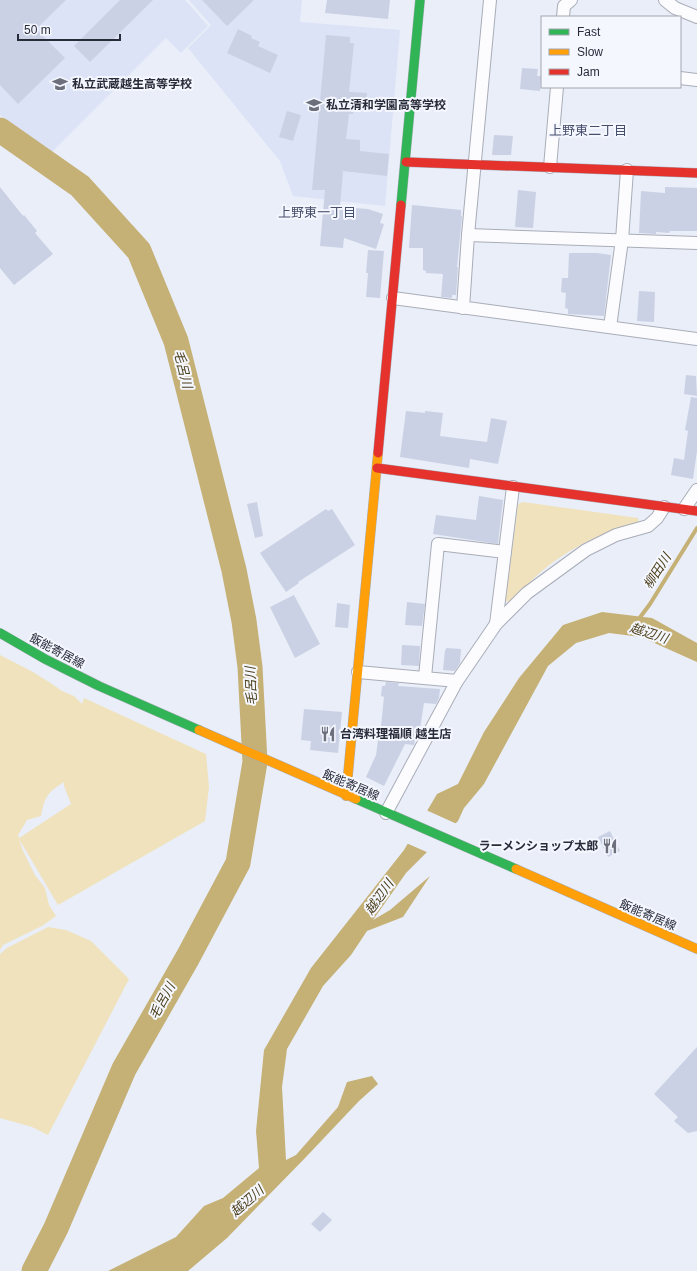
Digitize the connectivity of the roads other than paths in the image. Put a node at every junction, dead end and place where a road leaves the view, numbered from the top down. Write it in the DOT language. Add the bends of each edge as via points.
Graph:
graph roads {
  1 [pos="420,0"];
  2 [pos="490,0"];
  3 [pos="572,0"];
  4 [pos="665,0"];
  5 [pos="563,16"];
  6 [pos="697,18"];
  7 [pos="681,78"];
  8 [pos="697,80"];
  9 [pos="557,88"];
  10 [pos="406,162"];
  11 [pos="474,165"];
  12 [pos="550,167"];
  13 [pos="627,170"];
  14 [pos="697,172"];
  15 [pos="468,235"];
  16 [pos="622,240"];
  17 [pos="697,243"];
  18 [pos="393,298"];
  19 [pos="463,308"];
  20 [pos="610,327"];
  21 [pos="697,339"];
  22 [pos="377,468"];
  23 [pos="513,487"];
  24 [pos="697,490"];
  25 [pos="664,507"];
  26 [pos="690,510"];
  27 [pos="505,552"];
  28 [pos="496,624"];
  29 [pos="0,633"];
  30 [pos="358,672"];
  31 [pos="425,677"];
  32 [pos="457,680"];
  33 [pos="346,796"];
  34 [pos="386,813"];
  35 [pos="697,949"];
  1 -- 10 [label="street"];
  2 -- 11 [label="street"];
  3 -- 5 [label="street" via="564,6"];
  4 -- 6 [label="street" via="674,8"];
  7 -- 8 [label="street"];
  9 -- 12 [label="street"];
  10 -- 11 [label="street"];
  10 -- 18 [label="street"];
  11 -- 12 [label="street"];
  11 -- 15 [label="street"];
  12 -- 13 [label="street"];
  13 -- 14 [label="street"];
  13 -- 16 [label="street"];
  15 -- 16 [label="street"];
  15 -- 19 [label="street"];
  16 -- 17 [label="street"];
  16 -- 20 [label="street"];
  18 -- 19 [label="street"];
  18 -- 22 [label="street"];
  19 -- 20 [label="street"];
  20 -- 21 [label="street"];
  22 -- 23 [label="street"];
  22 -- 30 [label="street"];
  23 -- 25 [label="street"];
  23 -- 27 [label="street"];
  24 -- 26 [label="street"];
  25 -- 26 [label="street"];
  25 -- 28 [label="street" via="648,526 616,536 586,550 527,594"];
  27 -- 28 [label="street"];
  27 -- 31 [label="street" via="438,544"];
  28 -- 32 [label="street"];
  29 -- 33 [label="street, 飯能寄居線" via="98,686"];
  30 -- 31 [label="street"];
  30 -- 33 [label="street"];
  31 -- 32 [label="street"];
  32 -- 34 [label="street"];
  33 -- 34 [label="street, 飯能寄居線"];
  34 -- 35 [label="street, 飯能寄居線"];
}
